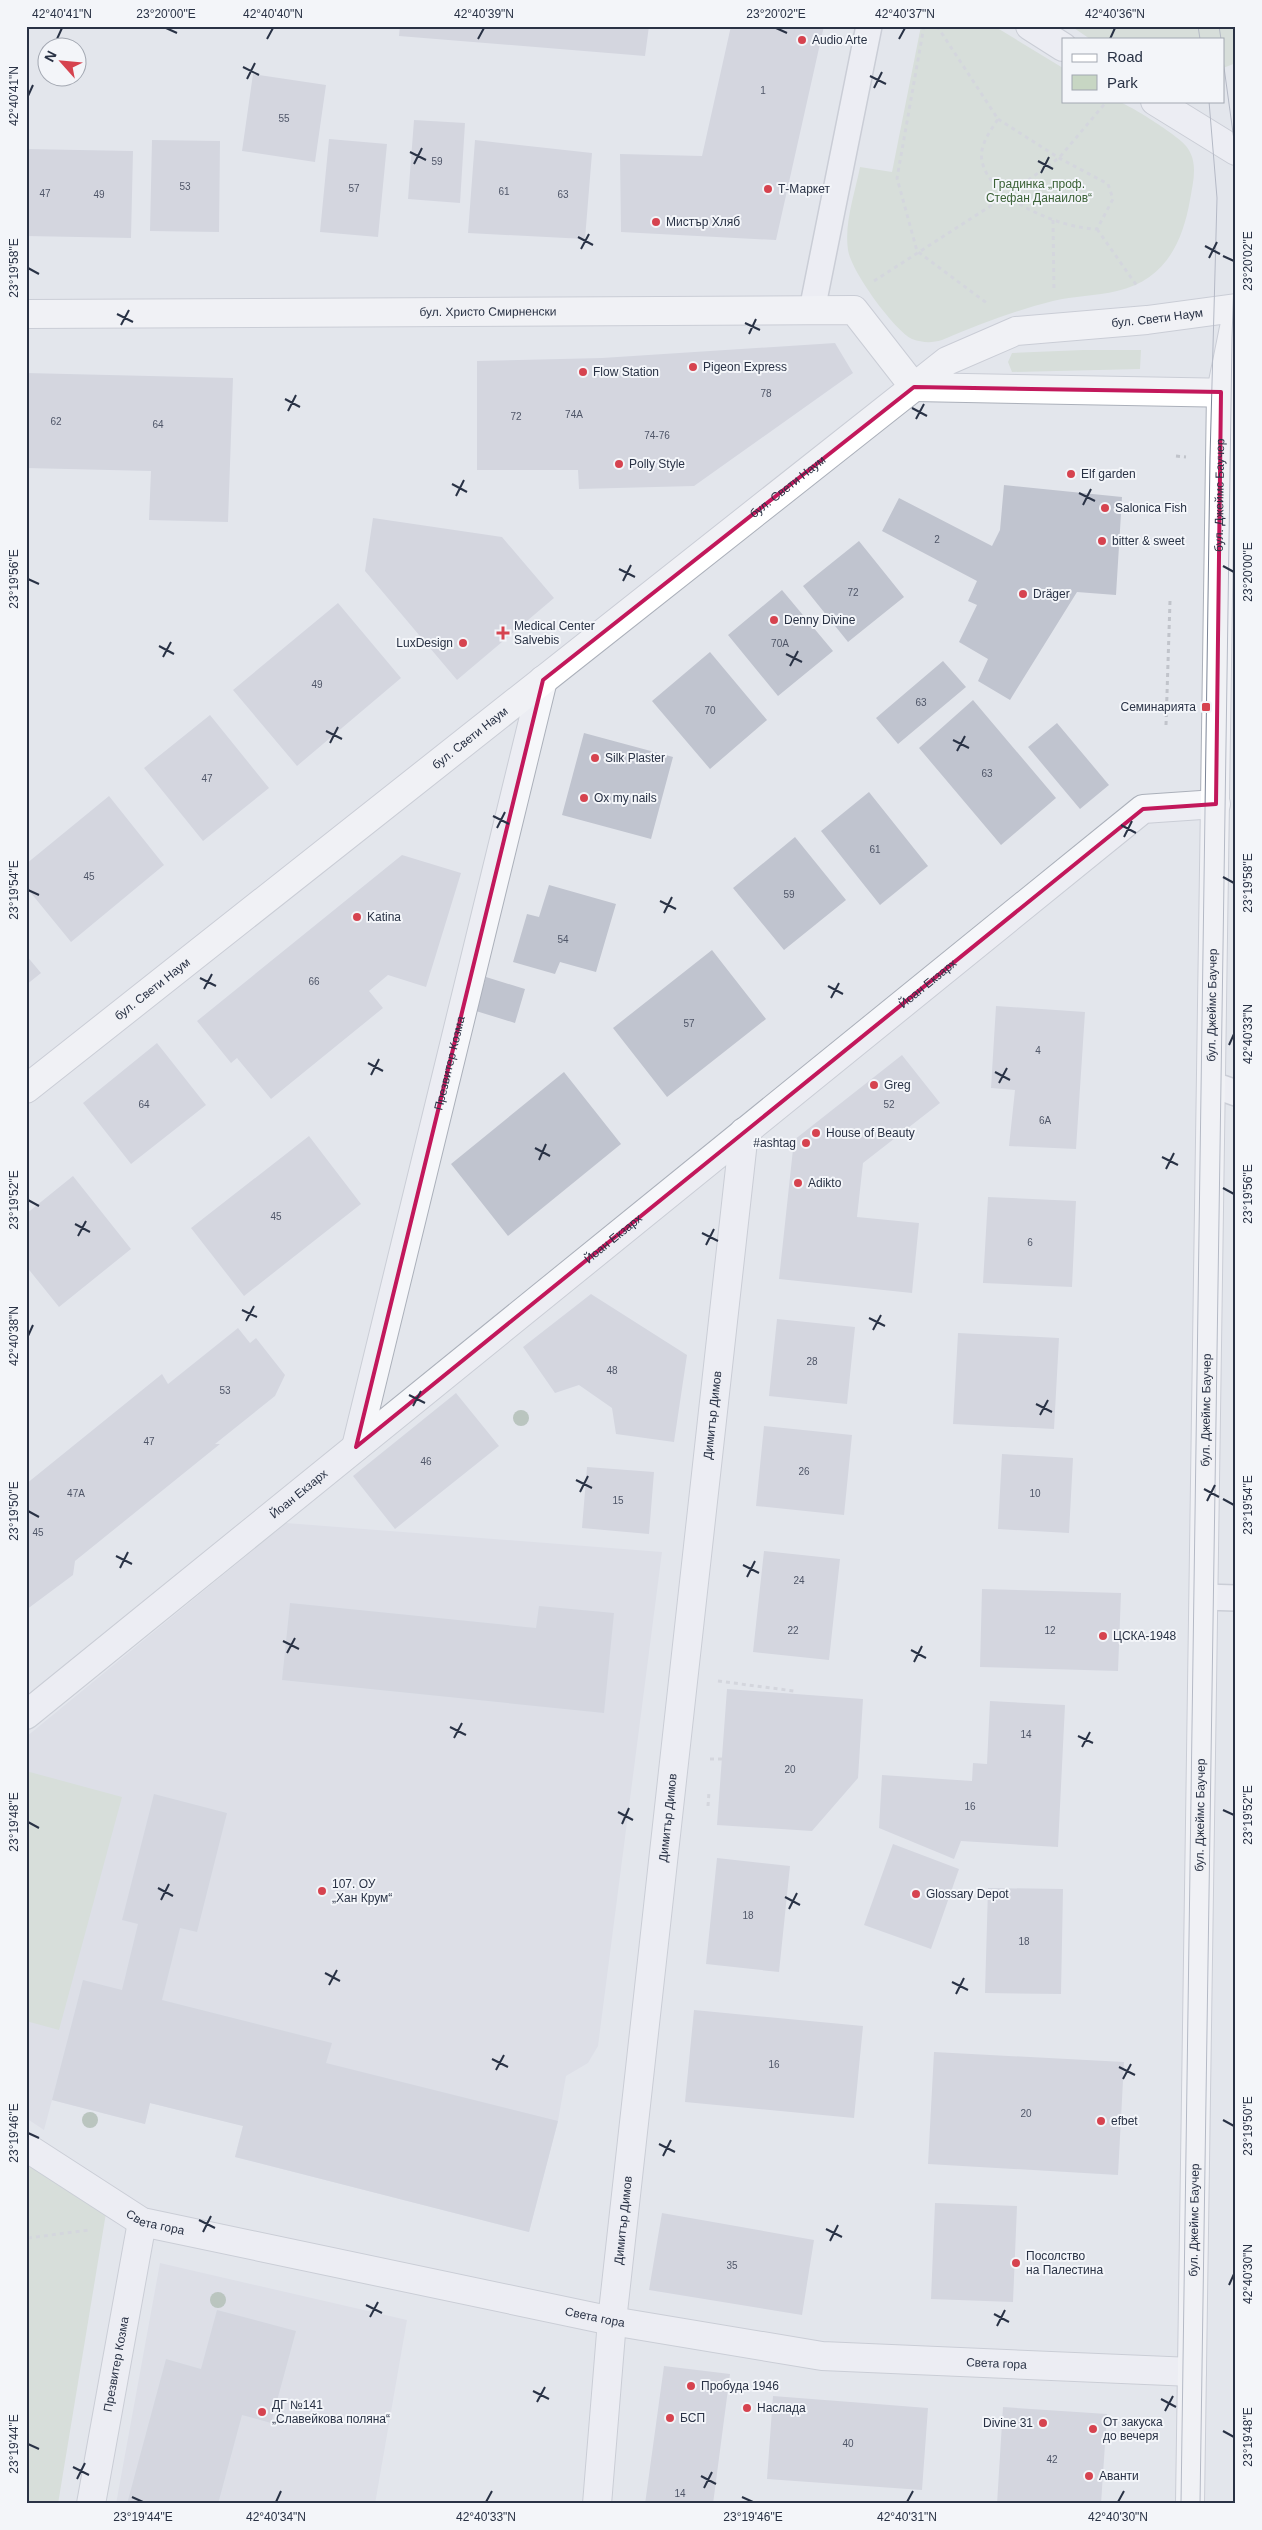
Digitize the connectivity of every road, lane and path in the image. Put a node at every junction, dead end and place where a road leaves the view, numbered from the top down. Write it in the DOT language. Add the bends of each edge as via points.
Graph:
graph roads {
  1 [pos="869,26"];
  2 [pos="924,26"];
  3 [pos="937,26"];
  4 [pos="1030,26"];
  5 [pos="1062,45"];
  6 [pos="1106,102"];
  7 [pos="1157,102"];
  8 [pos="998,119"];
  9 [pos="1236,152"];
  10 [pos="1059,158"];
  11 [pos="1006,196"];
  12 [pos="1053,220"];
  13 [pos="1097,229"];
  14 [pos="917,251"];
  15 [pos="871,283"];
  16 [pos="1140,291"];
  17 [pos="1054,292"];
  18 [pos="992,308"];
  19 [pos="1236,308"];
  20 [pos="812,310"];
  21 [pos="26,314"];
  22 [pos="1236,318"];
  23 [pos="914,387"];
  24 [pos="1229,392"];
  25 [pos="1170,601"];
  26 [pos="543,680"];
  27 [pos="1166,725"];
  28 [pos="1216,804"];
  29 [pos="26,1089"];
  30 [pos="1223,1090"];
  31 [pos="744,1132"];
  32 [pos="356,1447"];
  33 [pos="1204,1597"];
  34 [pos="1236,1598"];
  35 [pos="717,1691"];
  36 [pos="794,1691"];
  37 [pos="26,1715"];
  38 [pos="712,1749"];
  39 [pos="712,1759"];
  40 [pos="722,1760"];
  41 [pos="711,1768"];
  42 [pos="709,1787"];
  43 [pos="708,1806"];
  44 [pos="26,2147"];
  45 [pos="142,2222"];
  46 [pos="83,2231"];
  47 [pos="27,2238"];
  48 [pos="26,2274"];
  49 [pos="612,2320"];
  50 [pos="1192,2372"];
  51 [pos="91,2504"];
  52 [pos="597,2504"];
  53 [pos="1190,2504"];
  1 -- 20 [label="lane"];
  2 -- 14 [label="path" via="897,178"];
  3 -- 8 [label="path"];
  4 -- 5 [label="street"];
  6 -- 10 [label="path"];
  7 -- 9 [label="street"];
  8 -- 10 [label="path"];
  8 -- 11 [label="path" via="982,146 982,160 988,178"];
  10 -- 11 [label="path"];
  10 -- 13 [label="path" via="1108,184 1113,200"];
  11 -- 12 [label="path"];
  11 -- 14 [label="path"];
  12 -- 13 [label="path"];
  12 -- 17 [label="path"];
  13 -- 16 [label="path"];
  14 -- 15 [label="path"];
  14 -- 18 [label="path"];
  19 -- 23 [label="street, бул. Свети Наум" via="1147,320 1016,331 947,361"];
  20 -- 21 [label="street, бул. Христо Смирненски"];
  20 -- 23 [label="street, бул. Христо Смирненски" via="854,310"];
  22 -- 24 [label="street, бул. Джеймс Баучер"];
  23 -- 24 [label="street"];
  23 -- 26 [label="street, бул. Свети Наум"];
  24 -- 28 [label="street, бул. Джеймс Баучер"];
  25 -- 27 [label="path"];
  26 -- 29 [label="street, бул. Свети Наум"];
  26 -- 32 [label="street, Презвитер Козма"];
  28 -- 30 [label="street, бул. Джеймс Баучер"];
  28 -- 31 [label="street, Йоан Екзарх" via="1143,808"];
  30 -- 33 [label="street, бул. Джеймс Баучер"];
  31 -- 32 [label="street, Йоан Екзарх"];
  31 -- 49 [label="street, Димитър Димов"];
  32 -- 37 [label="street, Йоан Екзарх"];
  33 -- 34 [label="lane"];
  33 -- 50 [label="street, бул. Джеймс Баучер"];
  35 -- 36 [label="path" via="718,1681"];
  38 -- 39 [label="path"];
  39 -- 40 [label="path"];
  39 -- 41 [label="path"];
  42 -- 43 [label="path"];
  44 -- 45 [label="street, Света гора"];
  45 -- 49 [label="street, Света гора"];
  45 -- 51 [label="street, Презвитер Козма"];
  46 -- 47 [label="path"];
  47 -- 48 [label="path"];
  49 -- 50 [label="street, Света гора" via="822,2356"];
  49 -- 52 [label="street, Димитър Димов"];
  50 -- 53 [label="street, бул. Джеймс Баучер"];
}
